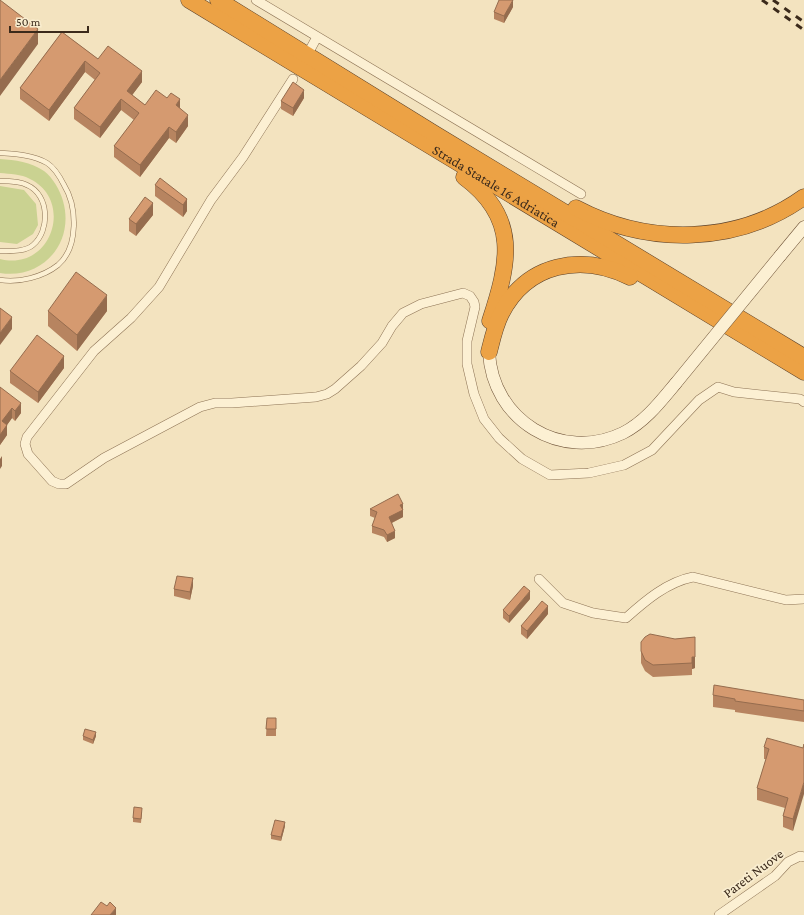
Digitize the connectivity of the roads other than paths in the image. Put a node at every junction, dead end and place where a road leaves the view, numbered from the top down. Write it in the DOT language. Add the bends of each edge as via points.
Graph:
graph roads {
  1 [pos="189,0"];
  2 [pos="218,0"];
  3 [pos="256,0"];
  4 [pos="317,37"];
  5 [pos="311,48"];
  6 [pos="293,79"];
  7 [pos="389,122"];
  8 [pos="435,134"];
  9 [pos="0,153"];
  10 [pos="0,181"];
  11 [pos="581,194"];
  12 [pos="804,197"];
  13 [pos="804,227"];
  14 [pos="0,251"];
  15 [pos="0,280"];
  16 [pos="716,319"];
  17 [pos="489,352"];
  18 [pos="804,357"];
  19 [pos="804,372"];
  20 [pos="804,402"];
  21 [pos="540,580"];
  22 [pos="804,599"];
  23 [pos="804,857"];
  24 [pos="719,915"];
  1 -- 7 [label="highway, Strada Statale 16 Adriatica"];
  2 -- 8 [label="highway, Strada Statale 16 Adriatica"];
  3 -- 4 [label="street"];
  4 -- 5 [label="street"];
  4 -- 11 [label="street"];
  6 -- 20 [label="street" via="243,157 211,200 159,288 131,318 94,351 27,437 25,444 28,454 52,481 66,484 104,458 200,407 215,403 328,394 361,366 382,343 403,313 421,304 463,293 470,296 475,307 467,341 467,364 474,394 484,419 522,459 550,475 589,473 624,465 645,454 652,450 699,400 718,387 734,392 800,399"];
  7 -- 16 [label="highway, Strada Statale 16 Adriatica"];
  7 -- 17 [label="highway" via="471,182 491,202 499,216 507,254 502,284 488,324"];
  8 -- 12 [label="highway" via="589,215 617,226 649,233 695,235 729,230 768,217"];
  8 -- 18 [label="highway, Strada Statale 16 Adriatica"];
  9 -- 15 [label="lane" via="26,156 48,164 58,173 68,191 73,211 68,251 58,264 44,273 25,279"];
  10 -- 14 [label="lane" via="27,184 35,190 46,214 44,227 32,247"];
  13 -- 17 [label="main road, bridge" via="676,383 649,413 627,430 597,441 570,442 542,434 526,425 512,412 496,386 491,372"];
  16 -- 17 [label="highway" via="614,270 592,264 568,265 540,274 517,292 501,314"];
  16 -- 19 [label="highway, Strada Statale 16 Adriatica"];
  21 -- 22 [label="street" via="563,603 594,613 626,618 647,600 679,580 693,577 786,600"];
  23 -- 24 [label="street, Pareti Nuove" via="800,856 788,862 775,876"];
}
